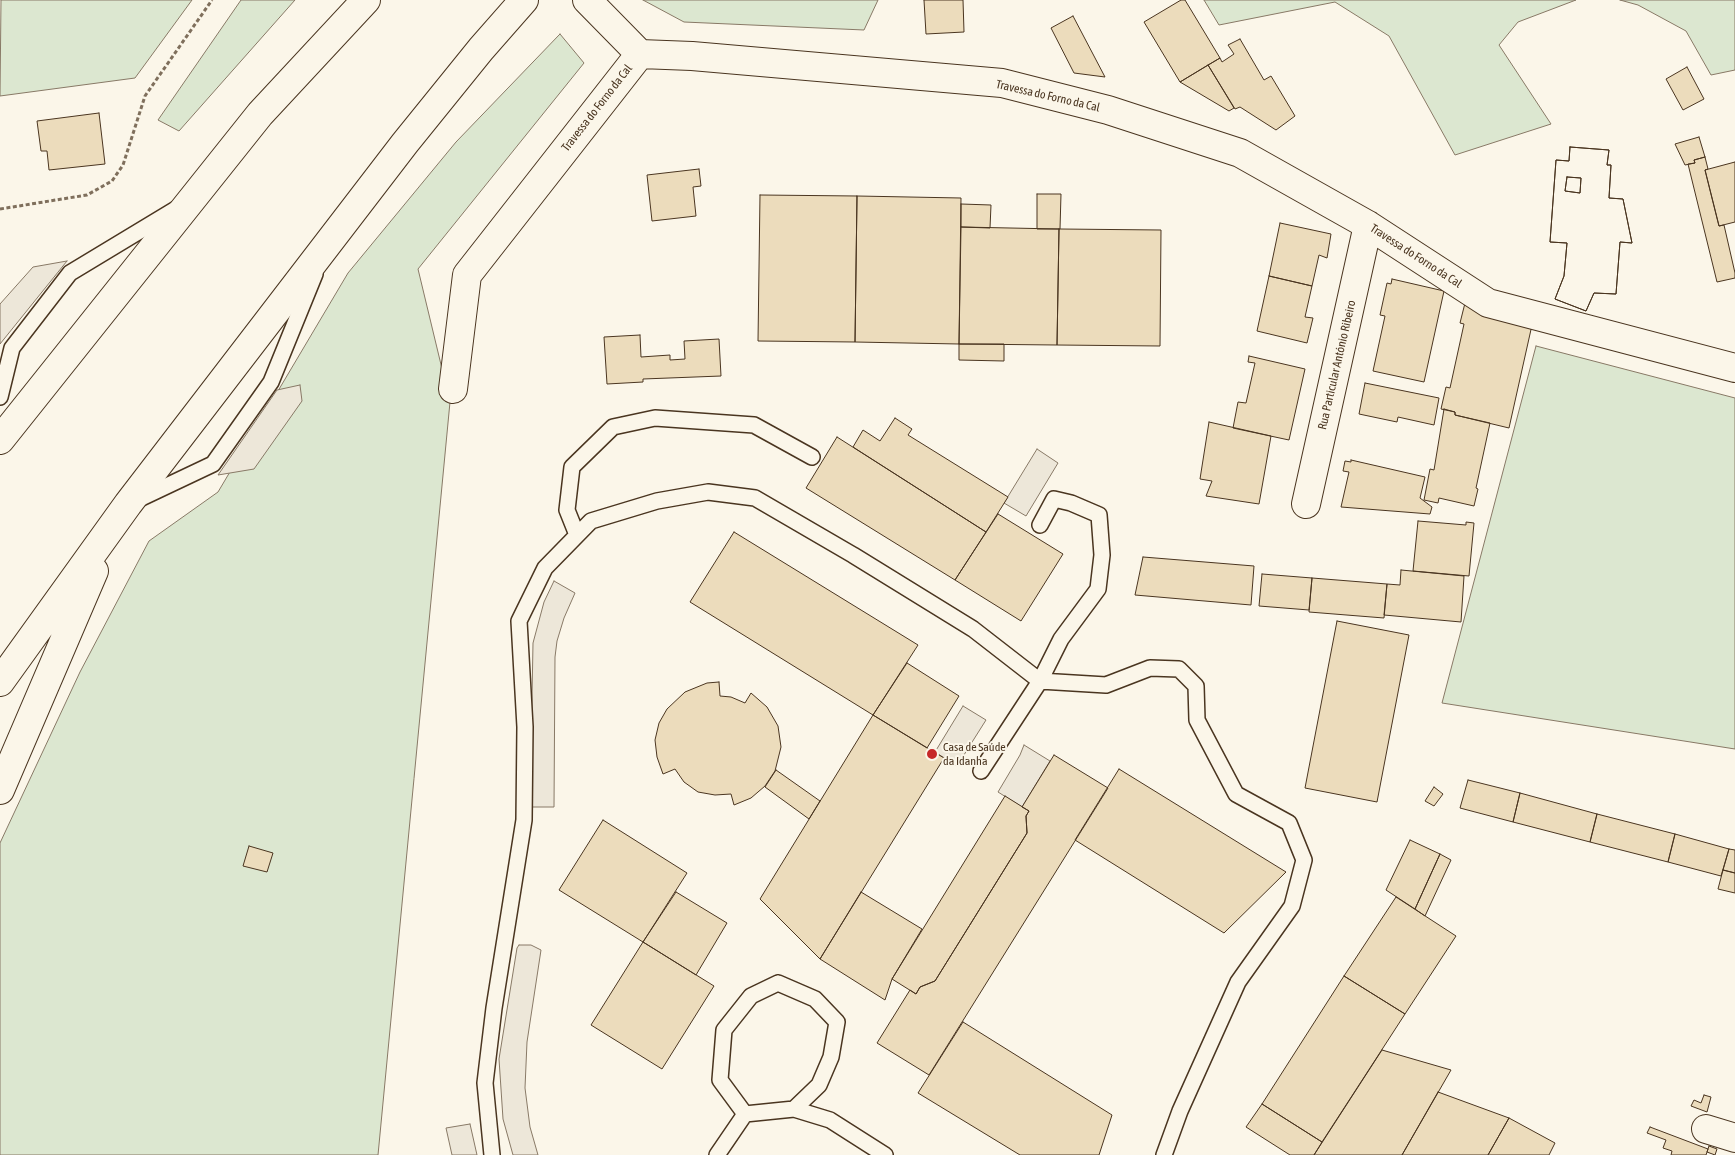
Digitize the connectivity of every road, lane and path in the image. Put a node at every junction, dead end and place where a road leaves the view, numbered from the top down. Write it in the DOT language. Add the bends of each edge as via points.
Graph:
graph roads {
  1 [pos="212,0"];
  2 [pos="366,0"];
  3 [pos="524,0"];
  4 [pos="587,0"];
  5 [pos="640,54"];
  6 [pos="188,201"];
  7 [pos="0,208"];
  8 [pos="1368,225"];
  9 [pos="327,245"];
  10 [pos="1735,368"];
  11 [pos="453,389"];
  12 [pos="0,397"];
  13 [pos="0,440"];
  14 [pos="812,457"];
  15 [pos="1306,504"];
  16 [pos="121,514"];
  17 [pos="1040,525"];
  18 [pos="577,535"];
  19 [pos="1040,681"];
  20 [pos="0,682"];
  21 [pos="981,771"];
  22 [pos="0,790"];
  23 [pos="794,1109"];
  24 [pos="744,1114"];
  25 [pos="1706,1129"];
  26 [pos="1735,1138"];
  27 [pos="492,1155"];
  28 [pos="717,1155"];
  29 [pos="886,1155"];
  30 [pos="1164,1155"];
  1 -- 7 [label="path" via="145,96 124,165 112,180 87,195"];
  2 -- 6 [label="main road" via="260,114"];
  3 -- 9 [label="main road" via="480,49"];
  4 -- 5 [label="main road"];
  5 -- 8 [label="main road, Travessa do Forno da Cal" via="1002,83 1108,110 1240,153"];
  5 -- 11 [label="main road, Travessa do Forno da Cal" via="467,276"];
  6 -- 12 [label="lane" via="70,273 12,348"];
  6 -- 13 [label="main road"];
  8 -- 10 [label="main road, Travessa do Forno da Cal" via="1488,303"];
  8 -- 15 [label="main road, Rua Particular António Ribeiro"];
  9 -- 16 [label="main road"];
  9 -- 16 [label="lane" via="272,382 213,464"];
  14 -- 18 [label="lane" via="754,425 655,418 613,427 572,467 567,510"];
  16 -- 20 [label="main road"];
  16 -- 22 [label="main road"];
  17 -- 19 [label="lane" via="1054,500 1071,503 1099,515 1102,555 1098,589 1061,639"];
  18 -- 19 [label="lane" via="591,521 657,501 708,492 755,498 973,629"];
  18 -- 27 [label="lane" via="544,568 519,621 525,727 524,820 494,1008 486,1083"];
  19 -- 21 [label="lane"];
  19 -- 30 [label="lane" via="1106,685 1150,668 1179,668 1196,686 1197,720 1236,794 1289,823 1304,860 1292,906 1238,982 1180,1111"];
  23 -- 24 [label="lane"];
  23 -- 24 [label="lane" via="819,1085 831,1057 836,1022 815,999 778,984 751,996 724,1030 720,1080"];
  23 -- 29 [label="lane" via="830,1120"];
  24 -- 28 [label="lane"];
  25 -- 26 [label="main road"];
}
